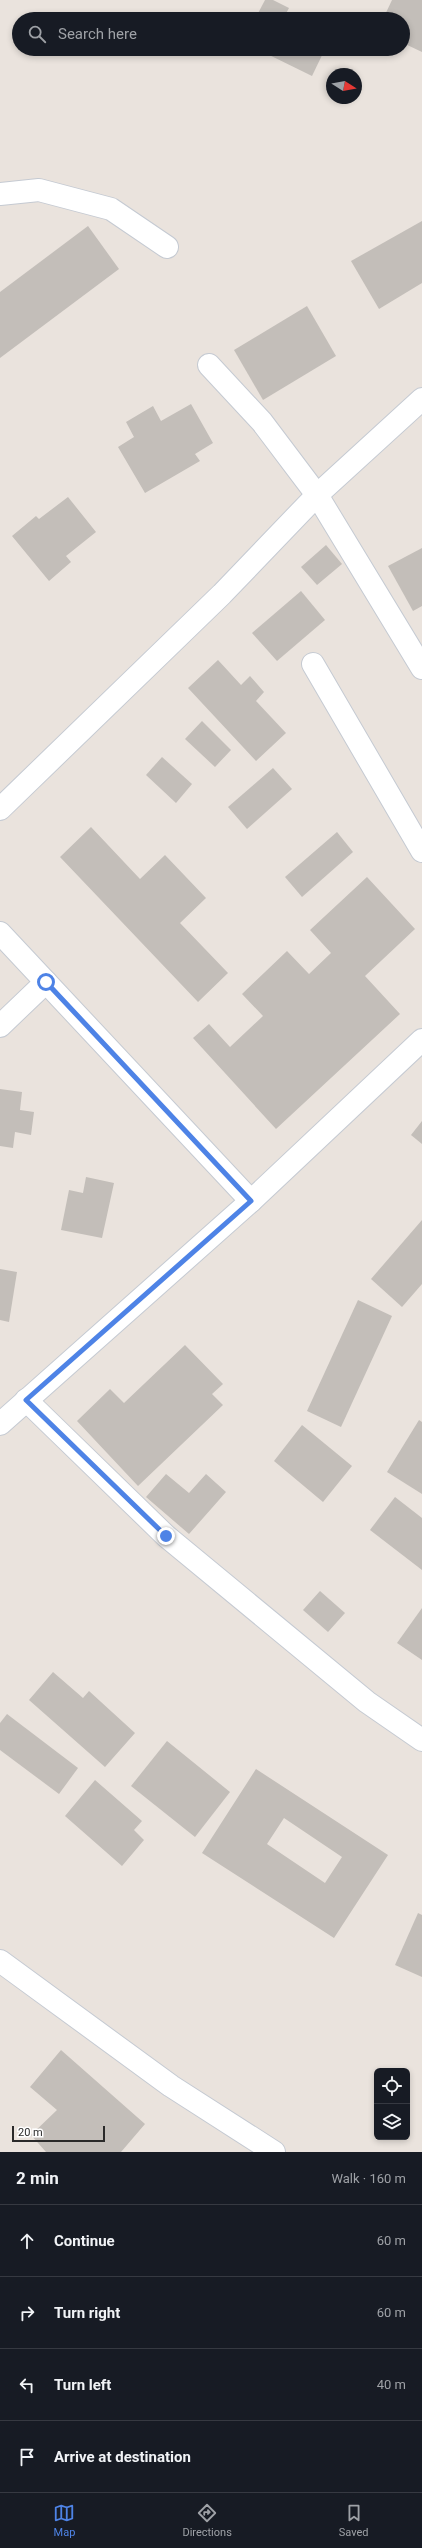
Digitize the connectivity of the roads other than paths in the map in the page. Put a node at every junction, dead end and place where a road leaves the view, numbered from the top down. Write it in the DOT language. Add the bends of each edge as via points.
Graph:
graph roads {
  1 [pos="0,194"];
  2 [pos="167,247"];
  3 [pos="209,365"];
  4 [pos="422,399"];
  5 [pos="317,495"];
  6 [pos="313,664"];
  7 [pos="422,668"];
  8 [pos="0,809"];
  9 [pos="422,851"];
  10 [pos="0,933"];
  11 [pos="46,982"];
  12 [pos="0,1026"];
  13 [pos="422,1040"];
  14 [pos="251,1201"];
  15 [pos="26,1400"];
  16 [pos="0,1424"];
  17 [pos="422,1740"];
  18 [pos="0,1962"];
  19 [pos="274,2152"];
  1 -- 2 [label="street" via="39,190 111,210"];
  3 -- 5 [label="street" via="262,422"];
  4 -- 5 [label="street"];
  5 -- 7 [label="street"];
  5 -- 8 [label="street" via="222,594"];
  6 -- 9 [label="street"];
  10 -- 11 [label="street"];
  11 -- 12 [label="street"];
  11 -- 14 [label="street"];
  13 -- 14 [label="street"];
  14 -- 15 [label="street"];
  15 -- 16 [label="street"];
  15 -- 17 [label="street" via="166,1536 367,1702"];
  18 -- 19 [label="street" via="171,2086"];
}
